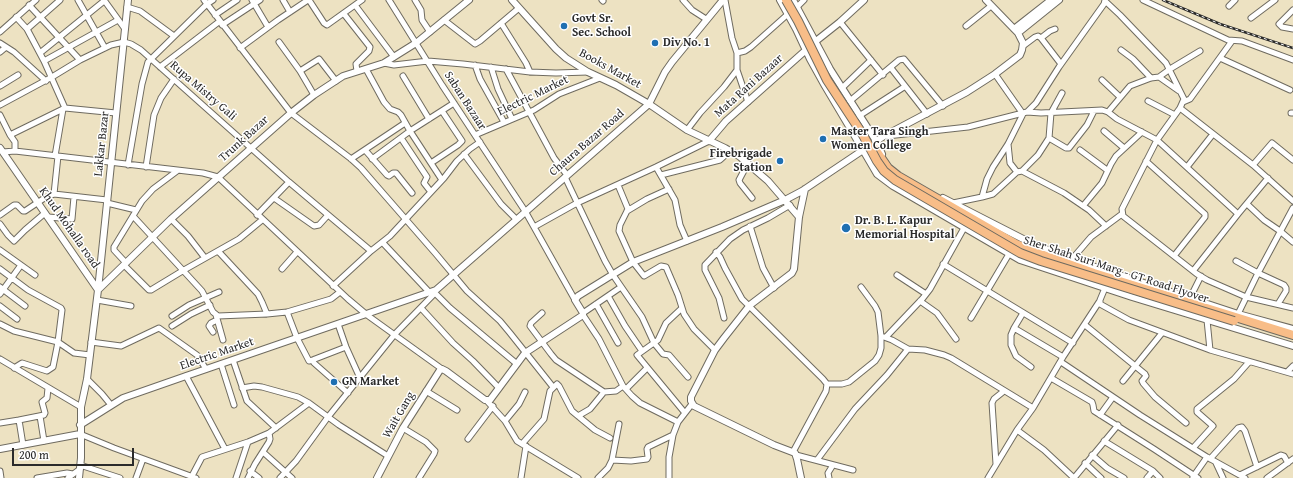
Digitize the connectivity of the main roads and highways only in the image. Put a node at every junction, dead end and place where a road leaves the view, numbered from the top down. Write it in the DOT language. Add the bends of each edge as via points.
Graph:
graph roads {
  1 [pos="786,0"];
  2 [pos="792,0"];
  3 [pos="1293,334"];
  4 [pos="1293,339"];
  1 -- 4 [label="main road, Sher Shah Suri Marg - GT Road Flyover, bridge" via="828,80 884,171 896,180 1020,253"];
  2 -- 3 [label="main road, Sher Shah Suri Marg - GT Road Flyover, bridge" via="832,79 882,161 898,176 1016,244 1035,252 1094,273"];
}
